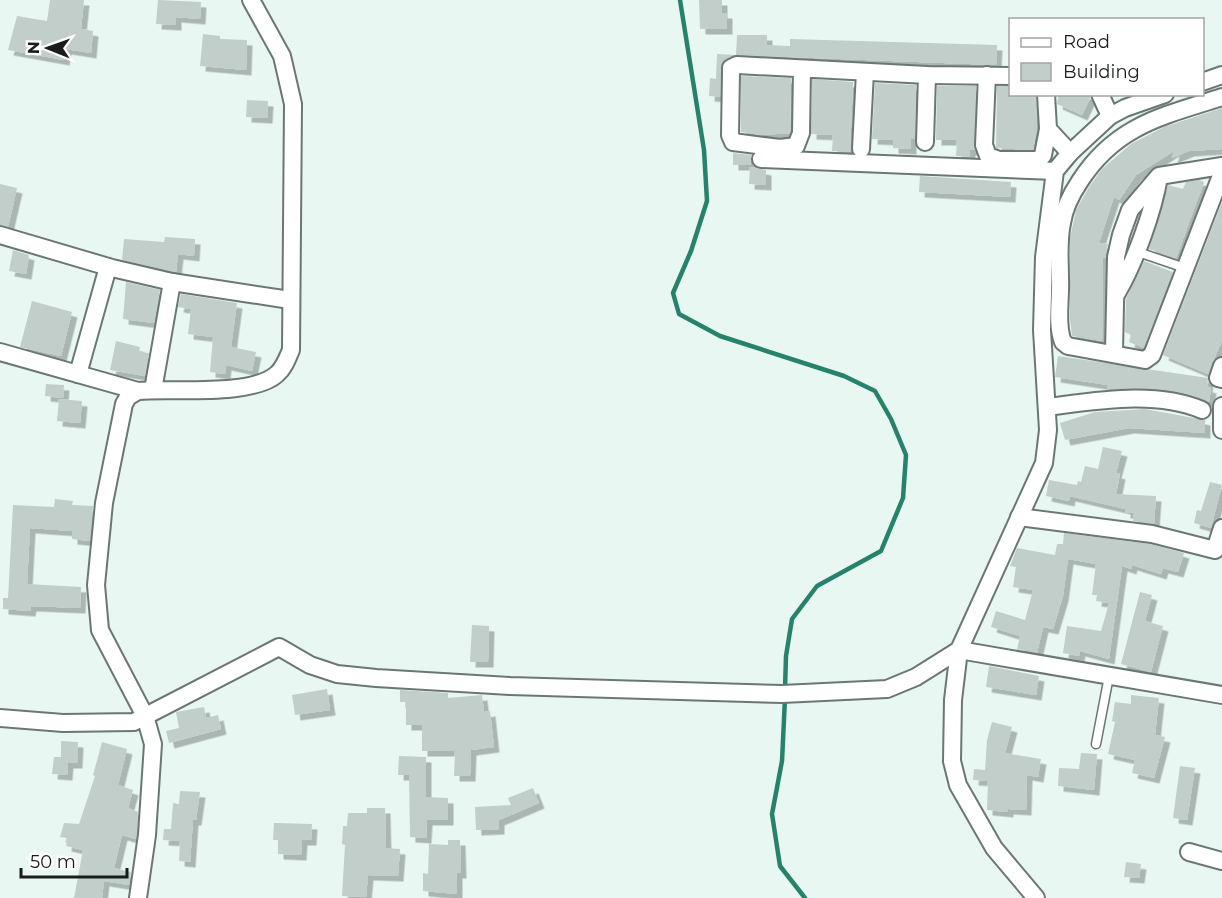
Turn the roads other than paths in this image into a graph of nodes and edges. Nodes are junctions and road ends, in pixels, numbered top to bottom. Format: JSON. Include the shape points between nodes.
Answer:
{"nodes":[{"id":1,"x":251,"y":0,"type":"edge"},
{"id":2,"x":802,"y":69,"type":"junction"},
{"id":3,"x":865,"y":72,"type":"junction"},
{"id":4,"x":927,"y":75,"type":"junction"},
{"id":5,"x":987,"y":75,"type":"junction"},
{"id":6,"x":1222,"y":75,"type":"edge"},
{"id":7,"x":1009,"y":76,"type":"edge"},
{"id":8,"x":1204,"y":82,"type":"edge"},
{"id":9,"x":1046,"y":96,"type":"edge"},
{"id":10,"x":1101,"y":96,"type":"edge"},
{"id":11,"x":1159,"y":96,"type":"edge"},
{"id":12,"x":1222,"y":97,"type":"edge"},
{"id":13,"x":1110,"y":116,"type":"junction"},
{"id":14,"x":1048,"y":129,"type":"junction"},
{"id":15,"x":925,"y":142,"type":"dead end"},
{"id":16,"x":861,"y":149,"type":"dead end"},
{"id":17,"x":1070,"y":153,"type":"junction"},
{"id":18,"x":761,"y":159,"type":"dead end"},
{"id":19,"x":1222,"y":166,"type":"edge"},
{"id":20,"x":1055,"y":171,"type":"junction"},
{"id":21,"x":1222,"y":173,"type":"edge"},
{"id":22,"x":1159,"y":176,"type":"junction"},
{"id":23,"x":0,"y":235,"type":"edge"},
{"id":24,"x":1136,"y":250,"type":"junction"},
{"id":25,"x":108,"y":267,"type":"junction"},
{"id":26,"x":1185,"y":268,"type":"junction"},
{"id":27,"x":172,"y":282,"type":"junction"},
{"id":28,"x":1116,"y":294,"type":"junction"},
{"id":29,"x":290,"y":300,"type":"junction"},
{"id":30,"x":0,"y":352,"type":"edge"},
{"id":31,"x":1114,"y":352,"type":"junction"},
{"id":32,"x":1222,"y":366,"type":"edge"},
{"id":33,"x":78,"y":374,"type":"junction"},
{"id":34,"x":1222,"y":380,"type":"edge"},
{"id":35,"x":145,"y":391,"type":"junction"},
{"id":36,"x":1222,"y":406,"type":"edge"},
{"id":37,"x":1047,"y":407,"type":"junction"},
{"id":38,"x":1202,"y":411,"type":"dead end"},
{"id":39,"x":1222,"y":430,"type":"edge"},
{"id":40,"x":1019,"y":517,"type":"junction"},
{"id":41,"x":1222,"y":528,"type":"edge"},
{"id":42,"x":959,"y":650,"type":"junction"},
{"id":43,"x":1109,"y":676,"type":"junction"},
{"id":44,"x":1222,"y":695,"type":"edge"},
{"id":45,"x":145,"y":716,"type":"junction"},
{"id":46,"x":0,"y":718,"type":"edge"},
{"id":47,"x":1096,"y":744,"type":"dead end"},
{"id":48,"x":1188,"y":852,"type":"dead end"},
{"id":49,"x":1222,"y":861,"type":"edge"},
{"id":50,"x":138,"y":898,"type":"edge"},
{"id":51,"x":1036,"y":898,"type":"edge"}],
"edges":[{"from":1,"to":29,"type":"street","via":[[282,56],[293,104]]},
{"from":2,"to":2,"type":"street","via":[[737,65],[731,68],[733,142],[780,148],[796,146],[801,133]]},
{"from":2,"to":3,"type":"street"},
{"from":3,"to":4,"type":"street"},
{"from":3,"to":16,"type":"street"},
{"from":4,"to":5,"type":"street"},
{"from":4,"to":15,"type":"street"},
{"from":5,"to":7,"type":"street"},
{"from":5,"to":14,"type":"street","via":[[987,156],[999,160],[1039,160]]},
{"from":6,"to":8,"type":"street"},
{"from":9,"to":14,"type":"street"},
{"from":10,"to":13,"type":"street"},
{"from":11,"to":13,"type":"street"},
{"from":12,"to":31,"type":"street","via":[[1177,109],[1125,134],[1104,149],[1074,190],[1062,222],[1061,339],[1068,346]]},
{"from":13,"to":17,"type":"street"},
{"from":14,"to":17,"type":"street"},
{"from":17,"to":20,"type":"street"},
{"from":18,"to":20,"type":"street"},
{"from":19,"to":22,"type":"street"},
{"from":20,"to":37,"type":"street","via":[[1044,257],[1042,330]]},
{"from":21,"to":26,"type":"street"},
{"from":22,"to":24,"type":"street"},
{"from":22,"to":28,"type":"street","via":[[1130,210],[1116,257]]},
{"from":23,"to":25,"type":"street"},
{"from":24,"to":26,"type":"lane"},
{"from":24,"to":28,"type":"street"},
{"from":25,"to":27,"type":"street"},
{"from":25,"to":33,"type":"street"},
{"from":26,"to":31,"type":"street","via":[[1152,355],[1145,360]]},
{"from":27,"to":29,"type":"street"},
{"from":27,"to":35,"type":"street"},
{"from":28,"to":31,"type":"street"},
{"from":29,"to":35,"type":"street","via":[[291,350],[276,376],[218,390]]},
{"from":30,"to":33,"type":"street"},
{"from":32,"to":34,"type":"street","via":[[1218,378]]},
{"from":33,"to":35,"type":"street"},
{"from":35,"to":45,"type":"street","via":[[128,397],[124,404],[104,503],[96,585],[100,630]]},
{"from":36,"to":39,"type":"street"},
{"from":37,"to":38,"type":"street","via":[[1134,399],[1187,404]]},
{"from":37,"to":40,"type":"street","via":[[1044,463]]},
{"from":40,"to":41,"type":"street","via":[[1152,534],[1215,550]]},
{"from":40,"to":42,"type":"street"},
{"from":42,"to":43,"type":"street"},
{"from":42,"to":45,"type":"street","via":[[916,677],[887,689],[782,694],[387,679],[337,674],[310,665],[279,647]]},
{"from":42,"to":51,"type":"street","via":[[952,761],[958,785],[994,848]]},
{"from":43,"to":44,"type":"street"},
{"from":43,"to":47,"type":"lane"},
{"from":45,"to":46,"type":"street","via":[[120,723]]},
{"from":45,"to":50,"type":"street","via":[[153,744],[152,777]]},
{"from":48,"to":49,"type":"street"}]}
